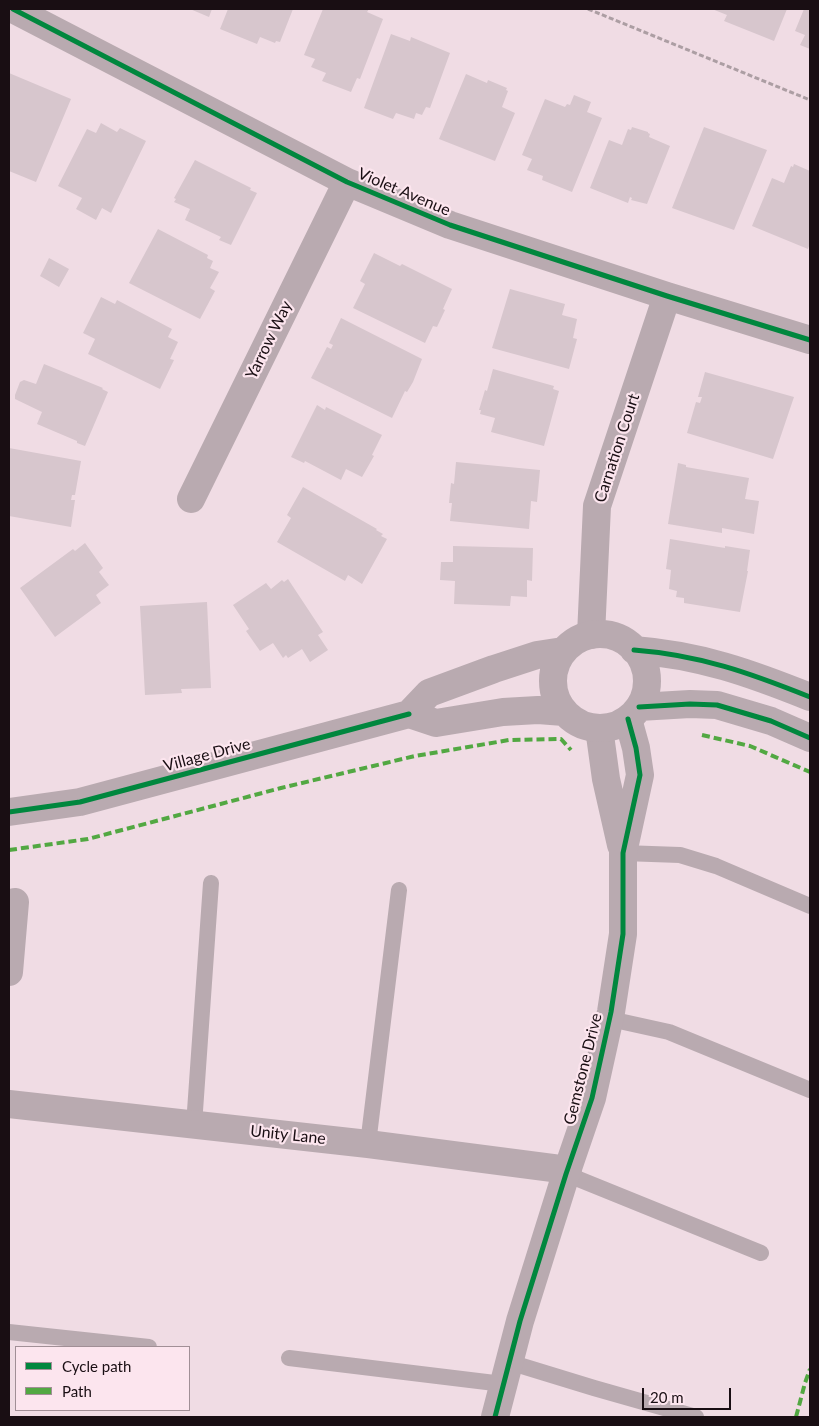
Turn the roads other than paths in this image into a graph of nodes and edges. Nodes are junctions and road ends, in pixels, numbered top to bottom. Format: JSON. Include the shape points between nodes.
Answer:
{"nodes":[{"id":1,"x":13,"y":9,"type":"edge"},
{"id":2,"x":346,"y":182,"type":"junction"},
{"id":3,"x":667,"y":296,"type":"junction"},
{"id":4,"x":810,"y":340,"type":"edge"},
{"id":5,"x":192,"y":499,"type":"dead end"},
{"id":6,"x":591,"y":635,"type":"junction"},
{"id":7,"x":634,"y":650,"type":"junction"},
{"id":8,"x":563,"y":651,"type":"junction"},
{"id":9,"x":810,"y":697,"type":"edge"},
{"id":10,"x":564,"y":712,"type":"junction"},
{"id":11,"x":634,"y":713,"type":"junction"},
{"id":12,"x":409,"y":714,"type":"junction"},
{"id":13,"x":599,"y":728,"type":"junction"},
{"id":14,"x":810,"y":738,"type":"edge"},
{"id":15,"x":9,"y":812,"type":"edge"},
{"id":16,"x":623,"y":853,"type":"junction"},
{"id":17,"x":211,"y":883,"type":"dead end"},
{"id":18,"x":399,"y":890,"type":"dead end"},
{"id":19,"x":15,"y":902,"type":"dead end"},
{"id":20,"x":810,"y":906,"type":"edge"},
{"id":21,"x":9,"y":972,"type":"edge"},
{"id":22,"x":610,"y":1019,"type":"junction"},
{"id":23,"x":810,"y":1090,"type":"edge"},
{"id":24,"x":9,"y":1104,"type":"edge"},
{"id":25,"x":194,"y":1125,"type":"junction"},
{"id":26,"x":368,"y":1144,"type":"junction"},
{"id":27,"x":567,"y":1172,"type":"junction"},
{"id":28,"x":761,"y":1253,"type":"dead end"},
{"id":29,"x":9,"y":1332,"type":"edge"},
{"id":30,"x":140,"y":1346,"type":"edge"},
{"id":31,"x":288,"y":1358,"type":"dead end"},
{"id":32,"x":506,"y":1373,"type":"junction"},
{"id":33,"x":495,"y":1417,"type":"edge"},
{"id":34,"x":696,"y":1417,"type":"edge"}],
"edges":[{"from":1,"to":2,"type":"street","name":"Violet Avenue"},
{"from":2,"to":3,"type":"street","name":"Violet Avenue","via":[[450,225]]},
{"from":2,"to":5,"type":"street","name":"Yarrow Way"},
{"from":3,"to":4,"type":"street","name":"Violet Avenue"},
{"from":3,"to":6,"type":"street","name":"Carnation Court","via":[[598,506]]},
{"from":6,"to":7,"type":"street","via":[[607,635],[622,640]]},
{"from":6,"to":8,"type":"street","via":[[576,640]]},
{"from":7,"to":9,"type":"street","via":[[664,652],[713,662]]},
{"from":7,"to":11,"type":"street","via":[[642,660],[647,684]]},
{"from":8,"to":10,"type":"street","via":[[552,675],[553,689]]},
{"from":8,"to":12,"type":"street","via":[[494,668],[429,693]]},
{"from":10,"to":12,"type":"street","via":[[503,712],[436,724]]},
{"from":10,"to":13,"type":"street","via":[[574,721]]},
{"from":11,"to":13,"type":"street","via":[[614,726]]},
{"from":11,"to":14,"type":"street","via":[[690,704],[716,706],[771,721]]},
{"from":11,"to":16,"type":"street","name":"Gemstone Drive","via":[[640,775]]},
{"from":12,"to":15,"type":"street","name":"Village Drive","via":[[80,802]]},
{"from":13,"to":16,"type":"street","name":"Gemstone Drive","via":[[606,779]]},
{"from":16,"to":20,"type":"lane","via":[[680,855],[716,866]]},
{"from":16,"to":22,"type":"street","name":"Gemstone Drive","via":[[623,934]]},
{"from":17,"to":25,"type":"lane"},
{"from":18,"to":26,"type":"lane"},
{"from":19,"to":21,"type":"street"},
{"from":22,"to":23,"type":"lane","via":[[669,1032]]},
{"from":22,"to":27,"type":"street","name":"Gemstone Drive","via":[[592,1098]]},
{"from":24,"to":25,"type":"street","name":"Unity Lane"},
{"from":25,"to":26,"type":"street","name":"Unity Lane"},
{"from":26,"to":27,"type":"street","name":"Unity Lane"},
{"from":27,"to":28,"type":"lane"},
{"from":27,"to":32,"type":"street","name":"Gemstone Drive"},
{"from":29,"to":30,"type":"lane"},
{"from":31,"to":32,"type":"lane"},
{"from":32,"to":33,"type":"street","name":"Gemstone Drive"},
{"from":32,"to":34,"type":"lane"}]}
